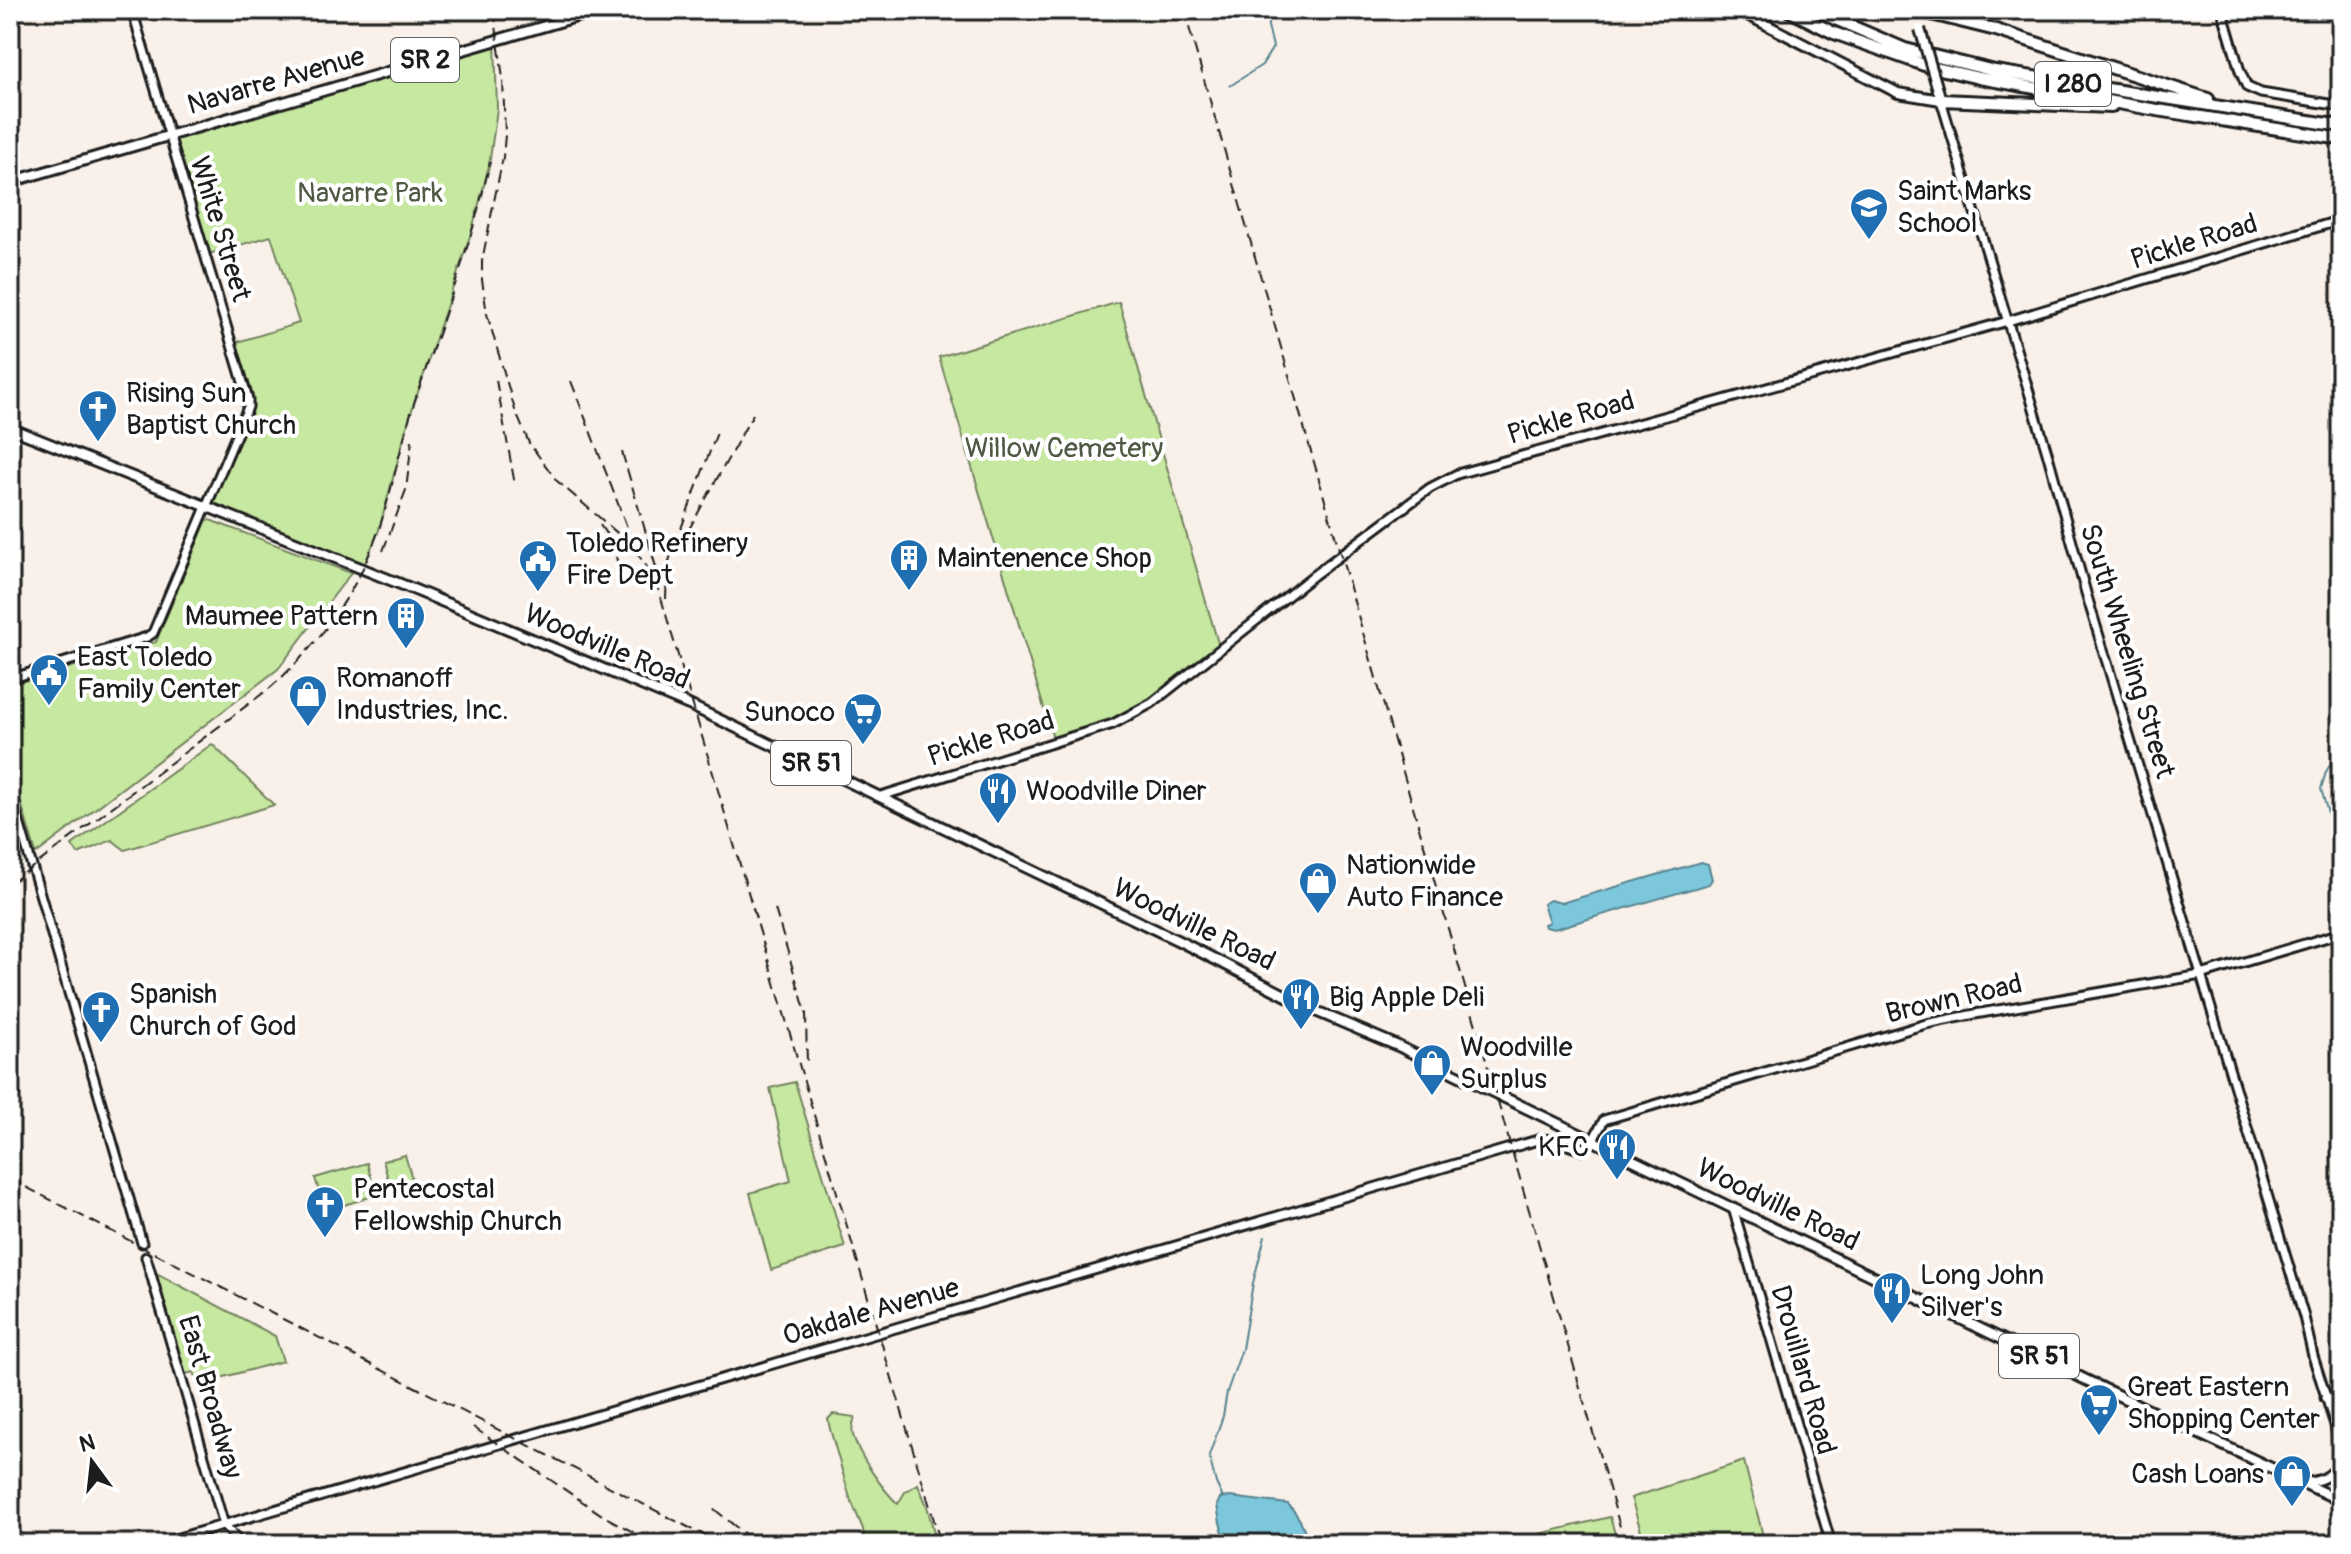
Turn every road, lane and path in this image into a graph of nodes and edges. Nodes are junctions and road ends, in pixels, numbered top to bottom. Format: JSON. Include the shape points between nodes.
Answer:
{"nodes":[{"id":1,"x":132,"y":10,"type":"edge"},
{"id":2,"x":600,"y":10,"type":"edge"},
{"id":3,"x":1738,"y":10,"type":"edge"},
{"id":4,"x":1788,"y":10,"type":"edge"},
{"id":5,"x":1814,"y":10,"type":"edge"},
{"id":6,"x":1914,"y":10,"type":"edge"},
{"id":7,"x":2222,"y":10,"type":"edge"},
{"id":8,"x":1940,"y":95,"type":"junction"},
{"id":9,"x":2341,"y":106,"type":"edge"},
{"id":10,"x":2151,"y":109,"type":"junction"},
{"id":11,"x":2257,"y":111,"type":"junction"},
{"id":12,"x":2341,"y":126,"type":"edge"},
{"id":13,"x":169,"y":136,"type":"junction"},
{"id":14,"x":2341,"y":139,"type":"edge"},
{"id":15,"x":10,"y":182,"type":"edge"},
{"id":16,"x":2341,"y":220,"type":"edge"},
{"id":17,"x":2008,"y":321,"type":"junction"},
{"id":18,"x":10,"y":428,"type":"edge"},
{"id":19,"x":207,"y":507,"type":"junction"},
{"id":20,"x":10,"y":679,"type":"edge"},
{"id":21,"x":10,"y":791,"type":"edge"},
{"id":22,"x":881,"y":796,"type":"junction"},
{"id":23,"x":2341,"y":933,"type":"edge"},
{"id":24,"x":2201,"y":975,"type":"junction"},
{"id":25,"x":1593,"y":1140,"type":"junction"},
{"id":26,"x":1733,"y":1208,"type":"junction"},
{"id":27,"x":142,"y":1243,"type":"dead end"},
{"id":28,"x":146,"y":1257,"type":"dead end"},
{"id":29,"x":2341,"y":1394,"type":"edge"},
{"id":30,"x":2325,"y":1398,"type":"junction"},
{"id":31,"x":2340,"y":1461,"type":"edge"},
{"id":32,"x":2303,"y":1483,"type":"junction"},
{"id":33,"x":2339,"y":1500,"type":"edge"},
{"id":34,"x":224,"y":1525,"type":"junction"},
{"id":35,"x":158,"y":1544,"type":"edge"},
{"id":36,"x":241,"y":1544,"type":"edge"},
{"id":37,"x":1831,"y":1544,"type":"edge"}],
"edges":[{"from":1,"to":13,"type":"street","name":"White Street"},
{"from":2,"to":13,"type":"main road","name":"Navarre Avenue","number":"SR 2"},
{"from":3,"to":8,"type":"main road","via":[[1898,93]]},
{"from":4,"to":10,"type":"highway","number":"I 280","via":[[1834,33],[1927,66]]},
{"from":5,"to":11,"type":"highway","number":"I 280","via":[[1905,49],[1981,67]]},
{"from":6,"to":8,"type":"main road","name":"South Wheeling Street","bridge":true},
{"from":6,"to":11,"type":"highway"},
{"from":7,"to":9,"type":"street","via":[[2247,87]]},
{"from":8,"to":10,"type":"highway"},
{"from":8,"to":17,"type":"street","name":"South Wheeling Street"},
{"from":10,"to":14,"type":"highway","number":"I 280"},
{"from":11,"to":12,"type":"highway","number":"I 280"},
{"from":13,"to":15,"type":"main road","name":"Navarre Avenue","number":"SR 2"},
{"from":13,"to":19,"type":"street","name":"White Street","via":[[248,399]]},
{"from":16,"to":17,"type":"street","name":"Pickle Road"},
{"from":17,"to":22,"type":"street","name":"Pickle Road","via":[[1457,474],[1430,488],[1131,715]]},
{"from":17,"to":24,"type":"street","name":"South Wheeling Street"},
{"from":18,"to":19,"type":"main road","name":"Woodville Road","number":"SR 51"},
{"from":19,"to":20,"type":"street","via":[[150,636]]},
{"from":19,"to":22,"type":"main road","name":"Woodville Road","number":"SR 51","via":[[642,684]]},
{"from":21,"to":27,"type":"street"},
{"from":22,"to":25,"type":"main road","name":"Woodville Road","number":"SR 51","via":[[1318,1012]]},
{"from":23,"to":24,"type":"street","name":"Brown Road"},
{"from":24,"to":25,"type":"street","name":"Brown Road","via":[[1909,1029],[1612,1117],[1604,1120]]},
{"from":24,"to":30,"type":"street","name":"South Wheeling Street"},
{"from":25,"to":26,"type":"main road","name":"Woodville Road","number":"SR 51"},
{"from":25,"to":34,"type":"street","name":"Oakdale Avenue","via":[[1582,1150],[1547,1138]]},
{"from":26,"to":32,"type":"main road","name":"Woodville Road","number":"SR 51"},
{"from":26,"to":37,"type":"street","name":"Drouillard Road"},
{"from":28,"to":34,"type":"street","name":"East Broadway"},
{"from":29,"to":30,"type":"street"},
{"from":30,"to":31,"type":"street","name":"South Wheeling Street"},
{"from":31,"to":32,"type":"street","via":[[2327,1477]]},
{"from":31,"to":33,"type":"street","name":"South Wheeling Street"},
{"from":32,"to":33,"type":"main road","name":"Woodville Road","number":"SR 51"},
{"from":34,"to":35,"type":"street","name":"Oakdale Avenue"},
{"from":34,"to":36,"type":"street","name":"East Broadway"}]}
